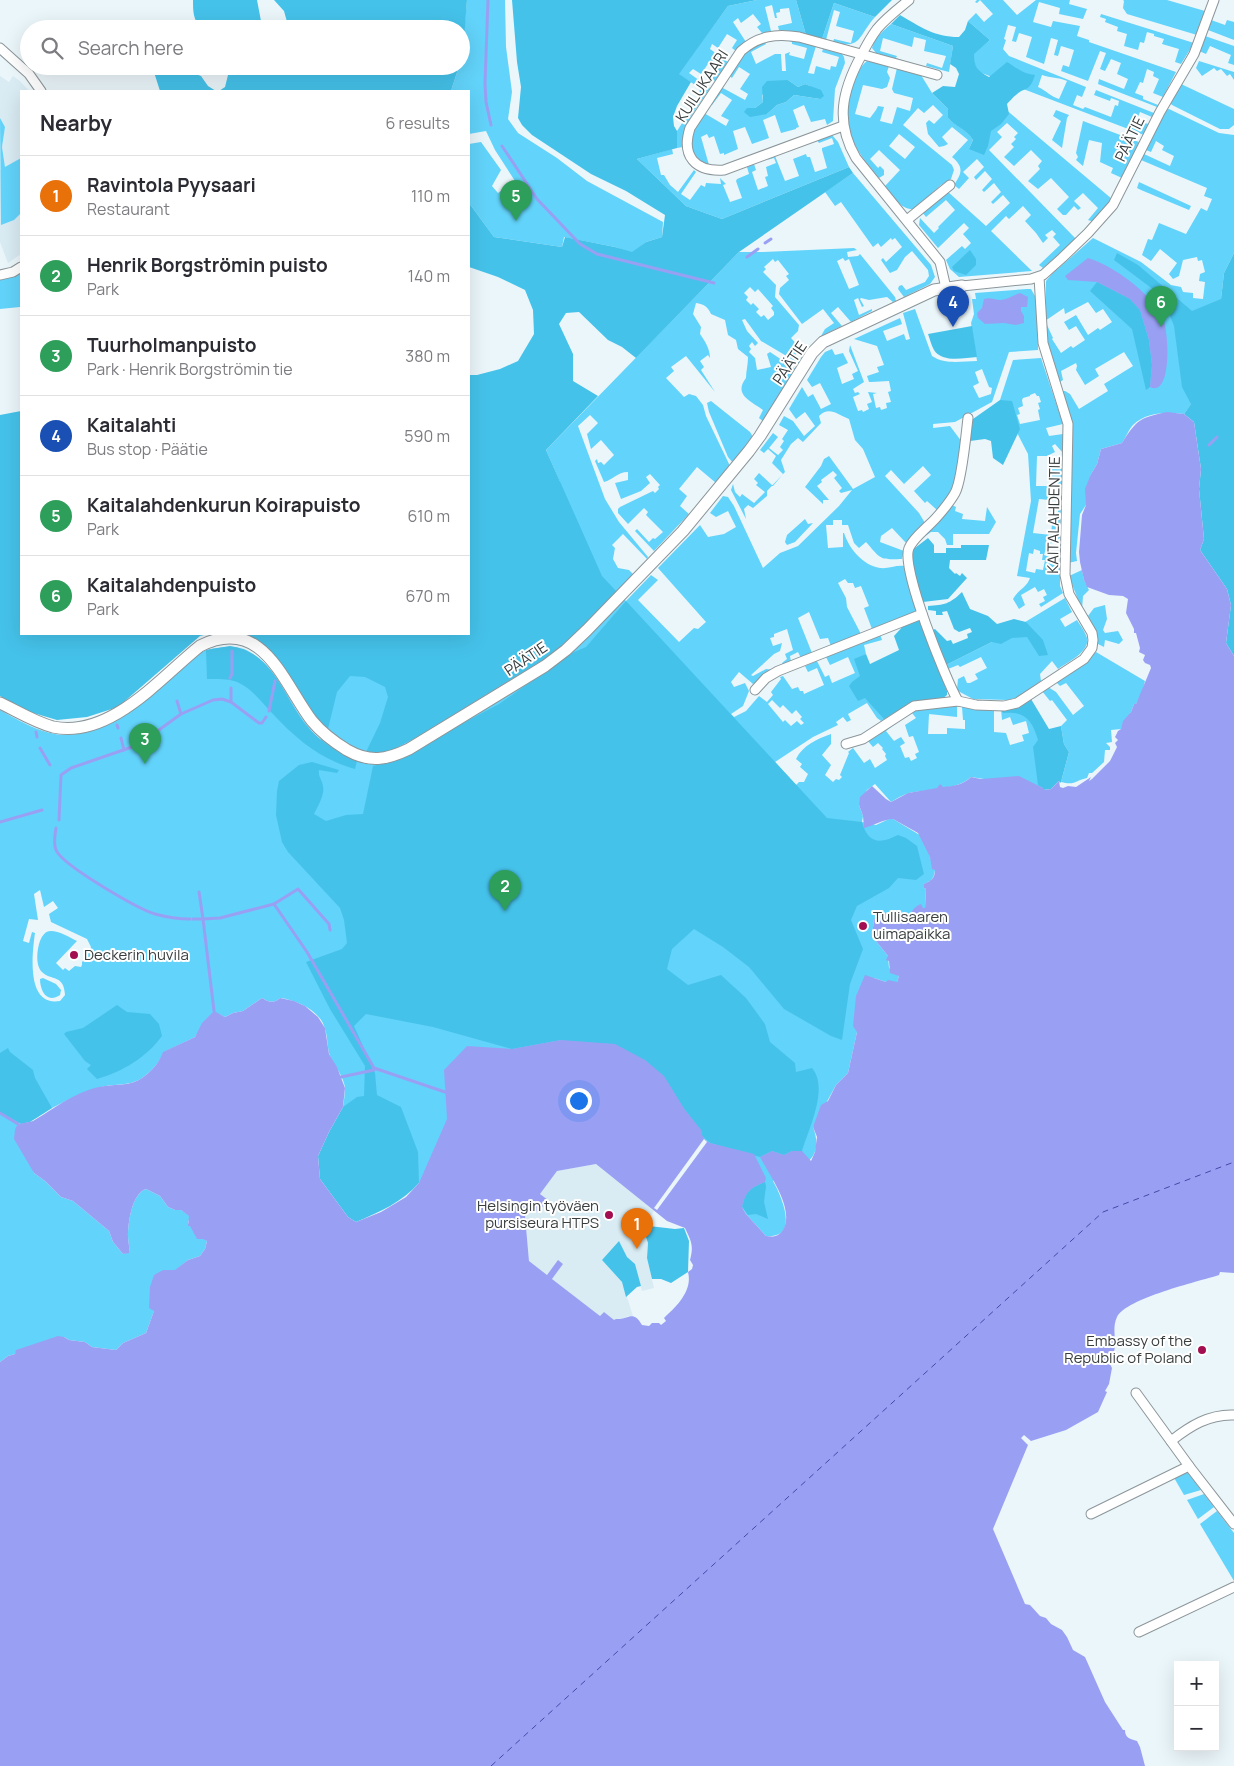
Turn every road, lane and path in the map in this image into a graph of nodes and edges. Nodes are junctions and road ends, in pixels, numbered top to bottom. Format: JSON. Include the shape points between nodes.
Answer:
{"nodes":[{"id":1,"x":909,"y":0,"type":"edge"},
{"id":2,"x":1214,"y":0,"type":"edge"},
{"id":3,"x":0,"y":48,"type":"edge"},
{"id":4,"x":862,"y":55,"type":"junction"},
{"id":5,"x":20,"y":66,"type":"edge"},
{"id":6,"x":30,"y":75,"type":"edge"},
{"id":7,"x":937,"y":75,"type":"dead end"},
{"id":8,"x":41,"y":90,"type":"edge"},
{"id":9,"x":843,"y":126,"type":"junction"},
{"id":10,"x":950,"y":186,"type":"dead end"},
{"id":11,"x":907,"y":220,"type":"junction"},
{"id":12,"x":20,"y":268,"type":"edge"},
{"id":13,"x":0,"y":275,"type":"edge"},
{"id":14,"x":1039,"y":277,"type":"junction"},
{"id":15,"x":962,"y":286,"type":"joint"},
{"id":16,"x":946,"y":288,"type":"junction"},
{"id":17,"x":968,"y":418,"type":"dead end"},
{"id":18,"x":922,"y":614,"type":"junction"},
{"id":19,"x":755,"y":690,"type":"dead end"},
{"id":20,"x":958,"y":702,"type":"junction"},
{"id":21,"x":0,"y":703,"type":"edge"},
{"id":22,"x":846,"y":744,"type":"dead end"},
{"id":23,"x":1136,"y":1393,"type":"dead end"},
{"id":24,"x":1234,"y":1415,"type":"edge"},
{"id":25,"x":1171,"y":1441,"type":"junction"},
{"id":26,"x":1189,"y":1466,"type":"junction"},
{"id":27,"x":1091,"y":1514,"type":"dead end"},
{"id":28,"x":1234,"y":1524,"type":"edge"},
{"id":29,"x":1234,"y":1588,"type":"edge"},
{"id":30,"x":1139,"y":1632,"type":"dead end"}],
"edges":[{"from":1,"to":4,"type":"street","via":[[878,28]]},
{"from":2,"to":14,"type":"street","name":"PÄÄTIE","via":[[1194,54],[1160,112],[1113,205],[1082,239]]},
{"from":3,"to":5,"type":"street"},
{"from":4,"to":7,"type":"street","name":"KUILUKAARI"},
{"from":4,"to":9,"type":"street","via":[[845,93]]},
{"from":4,"to":9,"type":"street","name":"KUILUKAARI","via":[[784,34],[750,43],[741,51],[690,128],[686,148],[697,164],[724,170]]},
{"from":6,"to":8,"type":"street"},
{"from":9,"to":11,"type":"street","via":[[856,158]]},
{"from":10,"to":11,"type":"street"},
{"from":11,"to":16,"type":"street","via":[[940,262]]},
{"from":12,"to":13,"type":"street"},
{"from":14,"to":15,"type":"street","name":"PÄÄTIE"},
{"from":14,"to":20,"type":"street","name":"KAITALAHDENTIE","via":[[1044,343],[1069,433],[1065,575],[1069,594],[1092,633],[1093,644],[1084,658],[1017,703],[997,706]]},
{"from":15,"to":16,"type":"street","name":"PÄÄTIE"},
{"from":16,"to":21,"type":"street","name":"PÄÄTIE","via":[[934,290],[823,342],[812,353],[758,439],[701,509],[578,639],[537,671],[396,755],[365,757],[339,745],[312,720],[270,657],[255,646],[232,639],[209,641],[200,646],[132,704],[90,724],[55,727],[32,720]]},
{"from":17,"to":18,"type":"street","via":[[955,494],[915,539],[908,553],[907,560]]},
{"from":18,"to":19,"type":"street","via":[[778,671]]},
{"from":18,"to":20,"type":"street"},
{"from":20,"to":22,"type":"street","via":[[914,706],[863,739]]},
{"from":23,"to":25,"type":"street"},
{"from":24,"to":25,"type":"street","via":[[1188,1427]]},
{"from":25,"to":26,"type":"street"},
{"from":26,"to":27,"type":"street"},
{"from":26,"to":28,"type":"street"},
{"from":29,"to":30,"type":"street"}]}
